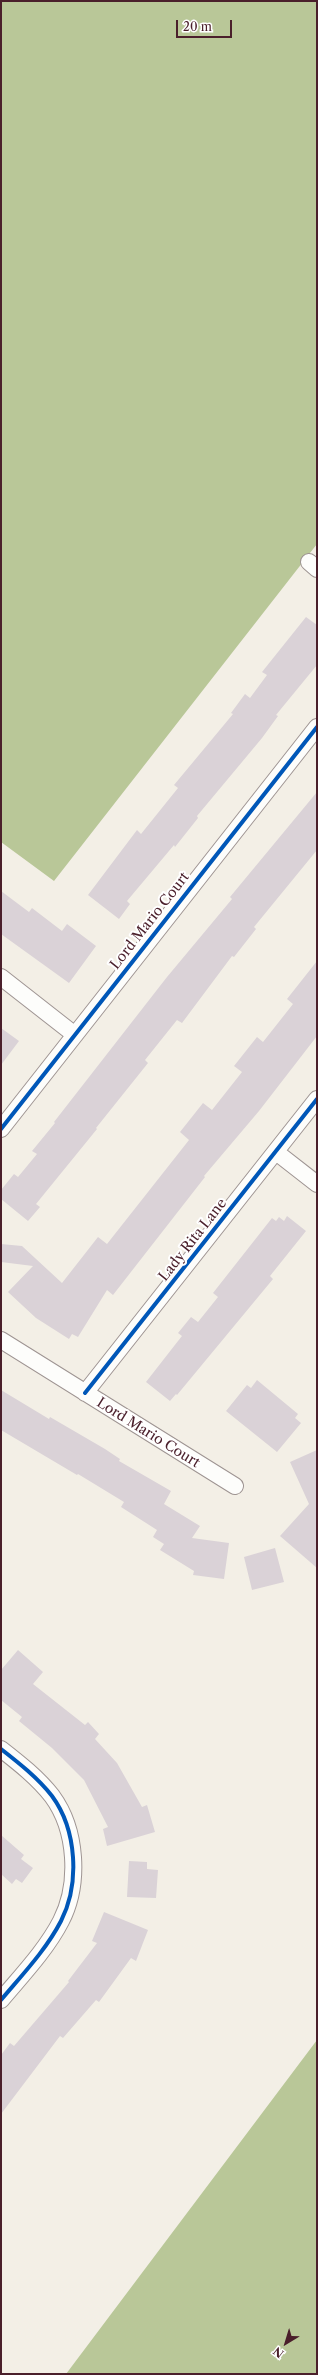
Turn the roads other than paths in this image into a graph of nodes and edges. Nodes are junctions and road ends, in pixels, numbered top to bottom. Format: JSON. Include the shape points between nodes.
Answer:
{"nodes":[{"id":1,"x":317,"y":728,"type":"edge"},
{"id":2,"x":1,"y":977,"type":"edge"},
{"id":3,"x":75,"y":1035,"type":"junction"},
{"id":4,"x":317,"y":1099,"type":"edge"},
{"id":5,"x":1,"y":1129,"type":"edge"},
{"id":6,"x":276,"y":1152,"type":"junction"},
{"id":7,"x":317,"y":1184,"type":"edge"},
{"id":8,"x":1,"y":1340,"type":"edge"},
{"id":9,"x":85,"y":1393,"type":"junction"},
{"id":10,"x":235,"y":1486,"type":"dead end"},
{"id":11,"x":1,"y":1748,"type":"edge"},
{"id":12,"x":1,"y":2000,"type":"edge"}],
"edges":[{"from":1,"to":3,"type":"street","name":"Lord Mario Court"},
{"from":2,"to":3,"type":"street"},
{"from":3,"to":5,"type":"street","name":"Lord Mario Court"},
{"from":4,"to":6,"type":"street","name":"Lady Rita Lane"},
{"from":6,"to":7,"type":"street"},
{"from":6,"to":9,"type":"street","name":"Lady Rita Lane"},
{"from":8,"to":9,"type":"street","name":"Lord Mario Court"},
{"from":9,"to":10,"type":"street","name":"Lord Mario Court"},
{"from":11,"to":12,"type":"street","via":[[52,1797],[68,1831],[73,1878],[67,1909],[54,1934]]}]}
